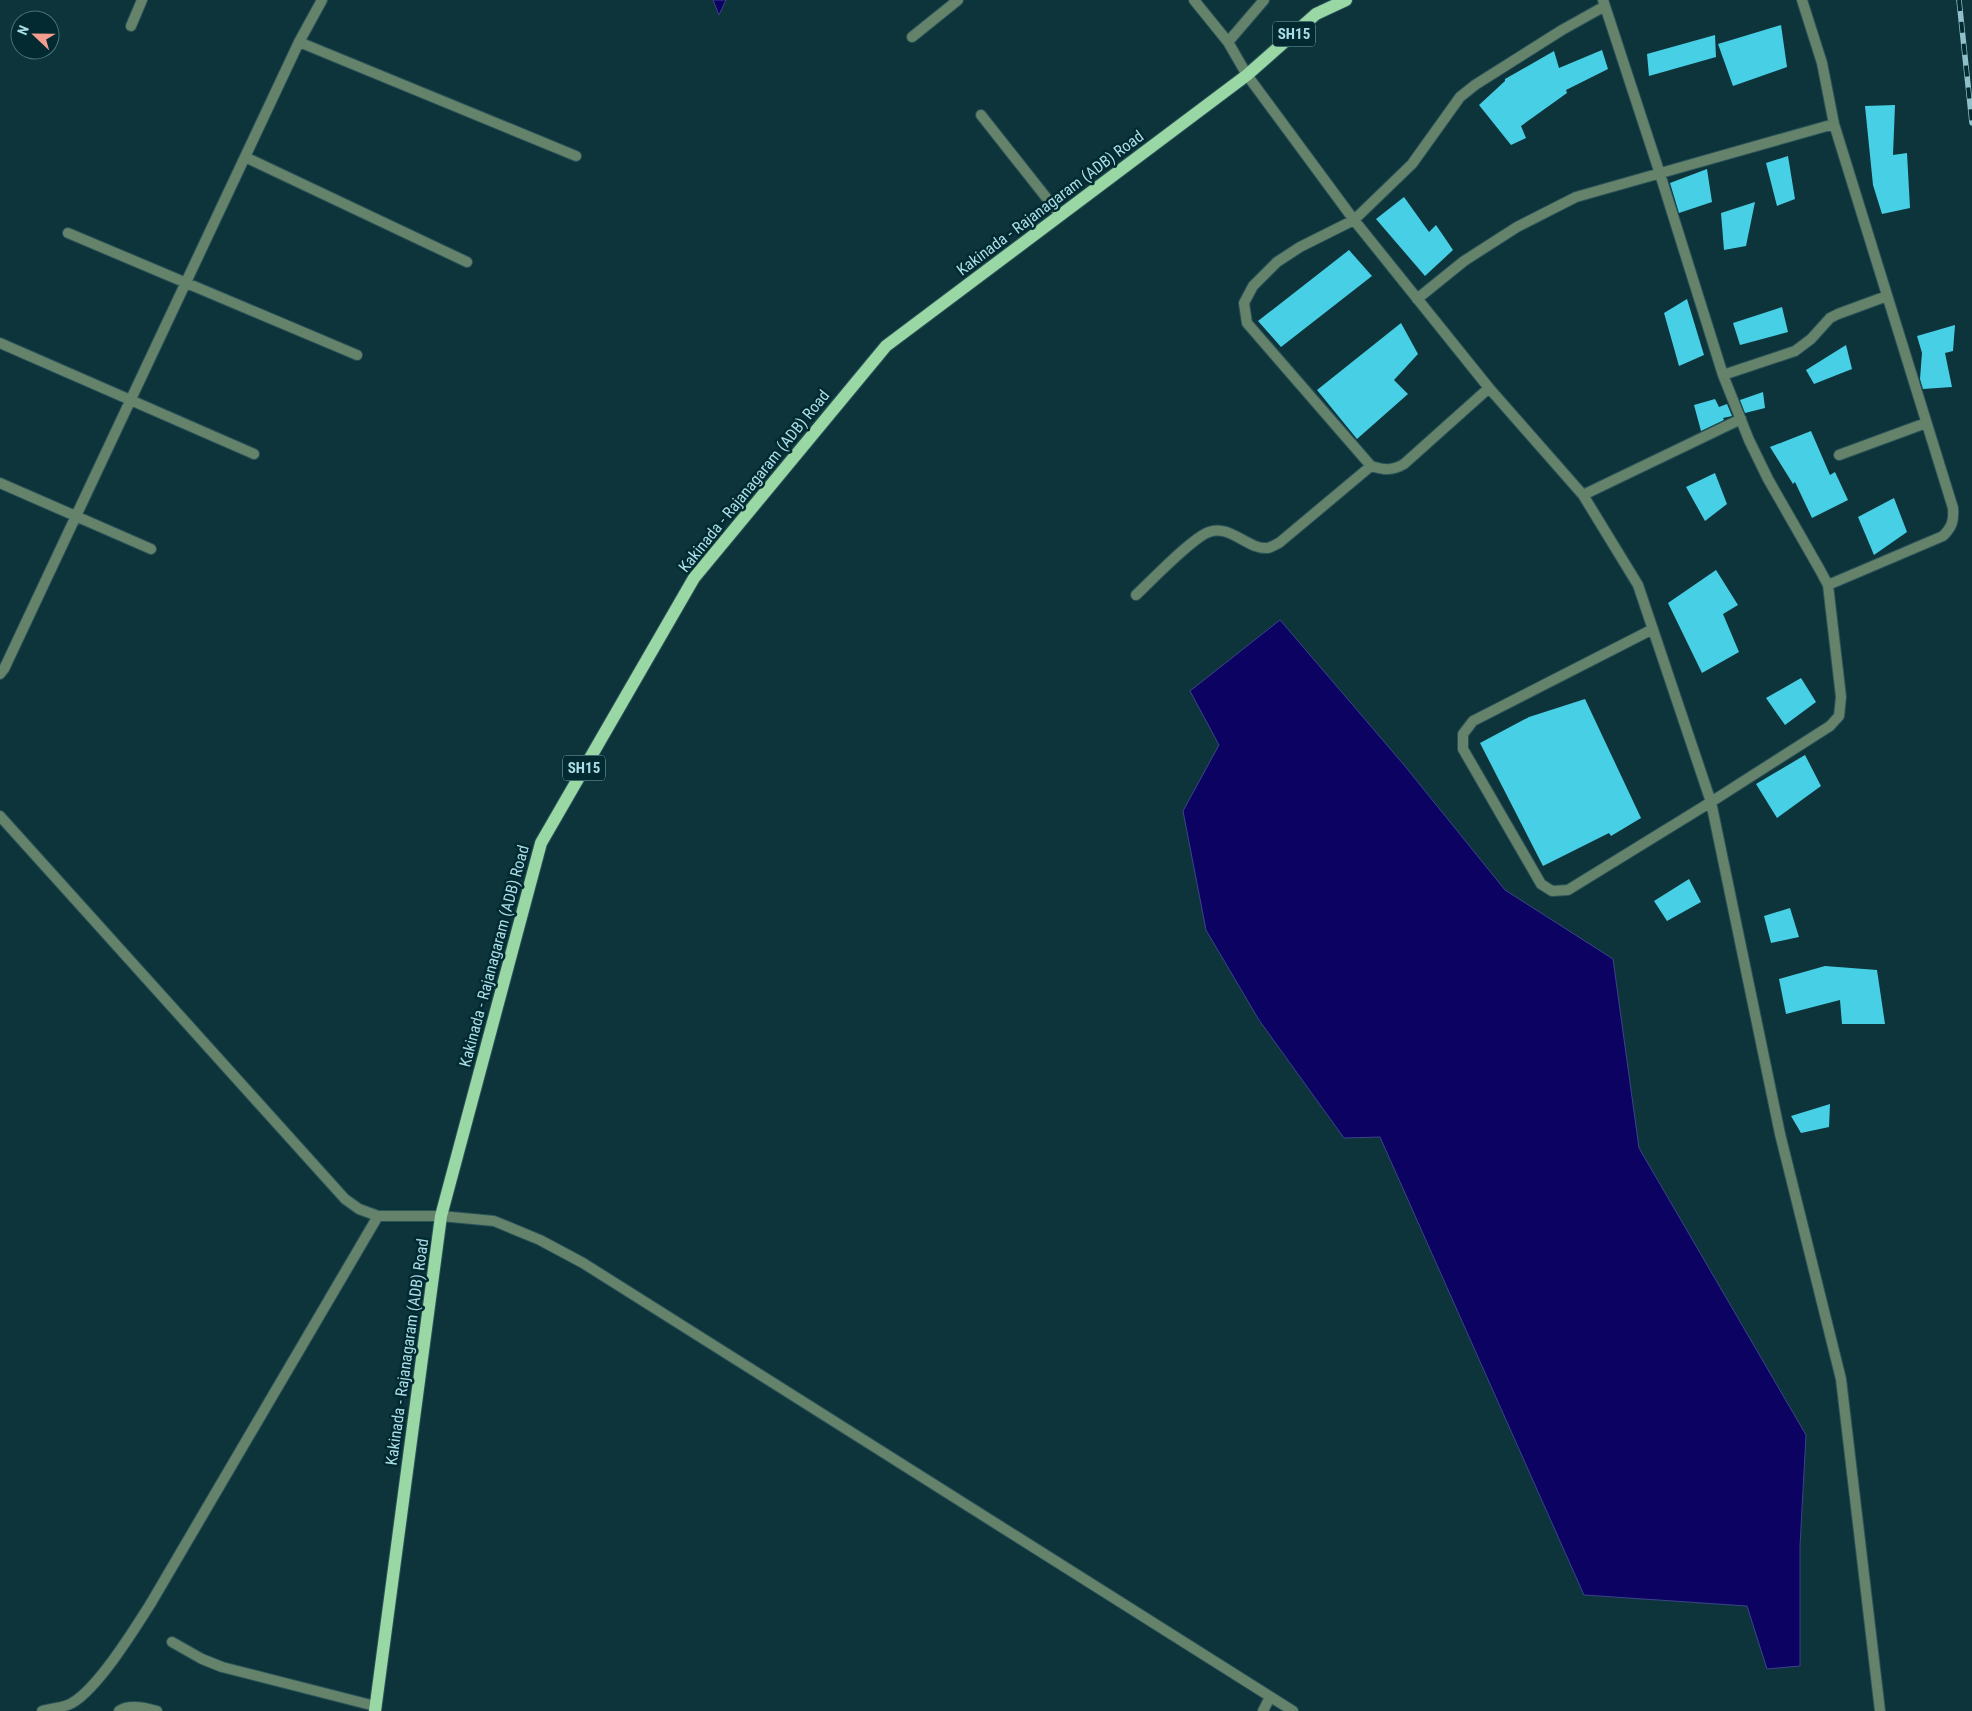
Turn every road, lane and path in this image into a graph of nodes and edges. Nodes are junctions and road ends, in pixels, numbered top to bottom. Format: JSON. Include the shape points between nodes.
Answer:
{"nodes":[{"id":1,"x":142,"y":0,"type":"edge"},
{"id":2,"x":322,"y":0,"type":"edge"},
{"id":3,"x":1194,"y":0,"type":"edge"},
{"id":4,"x":1264,"y":0,"type":"edge"},
{"id":5,"x":1326,"y":0,"type":"edge"},
{"id":6,"x":1346,"y":0,"type":"edge"},
{"id":7,"x":1802,"y":0,"type":"edge"},
{"id":8,"x":955,"y":1,"type":"edge"},
{"id":9,"x":1604,"y":3,"type":"edge"},
{"id":10,"x":1316,"y":14,"type":"junction"},
{"id":11,"x":131,"y":26,"type":"dead end"},
{"id":12,"x":912,"y":37,"type":"dead end"},
{"id":13,"x":299,"y":42,"type":"junction"},
{"id":14,"x":1228,"y":42,"type":"junction"},
{"id":15,"x":1247,"y":75,"type":"junction"},
{"id":16,"x":981,"y":115,"type":"dead end"},
{"id":17,"x":1834,"y":124,"type":"junction"},
{"id":18,"x":576,"y":156,"type":"dead end"},
{"id":19,"x":245,"y":157,"type":"junction"},
{"id":20,"x":1660,"y":174,"type":"junction"},
{"id":21,"x":1060,"y":215,"type":"junction"},
{"id":22,"x":1354,"y":220,"type":"junction"},
{"id":23,"x":68,"y":233,"type":"dead end"},
{"id":24,"x":467,"y":262,"type":"dead end"},
{"id":25,"x":186,"y":283,"type":"junction"},
{"id":26,"x":1887,"y":296,"type":"junction"},
{"id":27,"x":1418,"y":299,"type":"junction"},
{"id":28,"x":0,"y":343,"type":"edge"},
{"id":29,"x":357,"y":356,"type":"dead end"},
{"id":30,"x":1723,"y":375,"type":"junction"},
{"id":31,"x":1489,"y":388,"type":"junction"},
{"id":32,"x":130,"y":400,"type":"junction"},
{"id":33,"x":1741,"y":419,"type":"junction"},
{"id":34,"x":1926,"y":423,"type":"junction"},
{"id":35,"x":254,"y":454,"type":"dead end"},
{"id":36,"x":1839,"y":455,"type":"dead end"},
{"id":37,"x":1371,"y":466,"type":"junction"},
{"id":38,"x":0,"y":484,"type":"edge"},
{"id":39,"x":1583,"y":495,"type":"junction"},
{"id":40,"x":76,"y":516,"type":"junction"},
{"id":41,"x":151,"y":549,"type":"dead end"},
{"id":42,"x":1828,"y":585,"type":"junction"},
{"id":43,"x":1136,"y":595,"type":"dead end"},
{"id":44,"x":1652,"y":629,"type":"junction"},
{"id":45,"x":0,"y":674,"type":"edge"},
{"id":46,"x":1711,"y":802,"type":"junction"},
{"id":47,"x":0,"y":816,"type":"edge"},
{"id":48,"x":378,"y":1216,"type":"junction"},
{"id":49,"x":441,"y":1216,"type":"junction"},
{"id":50,"x":172,"y":1642,"type":"dead end"},
{"id":51,"x":1270,"y":1698,"type":"junction"},
{"id":52,"x":375,"y":1708,"type":"edge"},
{"id":53,"x":42,"y":1711,"type":"edge"},
{"id":54,"x":119,"y":1711,"type":"edge"},
{"id":55,"x":157,"y":1711,"type":"edge"},
{"id":56,"x":1263,"y":1711,"type":"edge"},
{"id":57,"x":1293,"y":1711,"type":"edge"},
{"id":58,"x":1880,"y":1711,"type":"edge"}],
"edges":[{"from":1,"to":11,"type":"street"},
{"from":2,"to":13,"type":"street"},
{"from":3,"to":14,"type":"street"},
{"from":4,"to":14,"type":"street"},
{"from":5,"to":10,"type":"main road","number":"SH15"},
{"from":6,"to":10,"type":"main road","name":"Kakinada - Rajanagaram (ADB) Road","number":"SH15"},
{"from":7,"to":17,"type":"street","via":[[1822,63]]},
{"from":8,"to":12,"type":"street"},
{"from":9,"to":20,"type":"street"},
{"from":9,"to":22,"type":"street","via":[[1460,97],[1412,164]]},
{"from":10,"to":15,"type":"main road","name":"Kakinada - Rajanagaram (ADB) Road","number":"SH15"},
{"from":13,"to":18,"type":"street"},
{"from":13,"to":19,"type":"street"},
{"from":14,"to":15,"type":"street"},
{"from":15,"to":21,"type":"main road","name":"Kakinada - Rajanagaram (ADB) Road","number":"SH15"},
{"from":15,"to":22,"type":"street"},
{"from":16,"to":21,"type":"street"},
{"from":17,"to":20,"type":"street"},
{"from":17,"to":26,"type":"street"},
{"from":19,"to":24,"type":"street"},
{"from":19,"to":25,"type":"street"},
{"from":20,"to":27,"type":"street","via":[[1576,198],[1518,227],[1464,261]]},
{"from":20,"to":30,"type":"street"},
{"from":21,"to":49,"type":"main road","name":"Kakinada - Rajanagaram (ADB) Road","number":"SH15","via":[[886,346],[694,578],[541,843]]},
{"from":22,"to":27,"type":"street"},
{"from":22,"to":37,"type":"street","via":[[1277,262],[1253,286],[1244,303],[1246,323]]},
{"from":23,"to":25,"type":"street"},
{"from":25,"to":29,"type":"street"},
{"from":25,"to":32,"type":"street"},
{"from":26,"to":30,"type":"street","via":[[1830,318],[1811,339],[1795,350]]},
{"from":26,"to":34,"type":"street"},
{"from":27,"to":31,"type":"street"},
{"from":28,"to":32,"type":"street"},
{"from":30,"to":33,"type":"street"},
{"from":31,"to":37,"type":"street","via":[[1404,464],[1385,470]]},
{"from":31,"to":39,"type":"street"},
{"from":32,"to":35,"type":"street"},
{"from":32,"to":40,"type":"street"},
{"from":33,"to":39,"type":"street"},
{"from":33,"to":42,"type":"street","via":[[1768,479]]},
{"from":34,"to":36,"type":"street"},
{"from":34,"to":42,"type":"street","via":[[1953,508],[1952,527],[1943,536]]},
{"from":37,"to":43,"type":"street","via":[[1279,543],[1269,548],[1228,532],[1210,531]]},
{"from":38,"to":40,"type":"street"},
{"from":39,"to":44,"type":"street","via":[[1638,586]]},
{"from":40,"to":41,"type":"street"},
{"from":40,"to":45,"type":"street"},
{"from":42,"to":46,"type":"street","via":[[1841,697],[1839,716],[1830,726]]},
{"from":44,"to":46,"type":"street"},
{"from":44,"to":46,"type":"street","via":[[1473,721],[1463,734],[1463,749],[1541,884],[1552,891],[1568,890]]},
{"from":46,"to":58,"type":"street","via":[[1780,1134],[1841,1378]]},
{"from":47,"to":48,"type":"street","via":[[345,1199],[358,1209]]},
{"from":48,"to":49,"type":"street"},
{"from":48,"to":53,"type":"street","via":[[126,1642],[83,1696],[70,1705]]},
{"from":49,"to":51,"type":"street","via":[[494,1222],[540,1240],[583,1263],[1218,1662]]},
{"from":49,"to":52,"type":"main road","name":"Kakinada - Rajanagaram (ADB) Road","number":"SH15"},
{"from":50,"to":52,"type":"street","via":[[222,1667]]},
{"from":51,"to":56,"type":"street"},
{"from":51,"to":57,"type":"street"},
{"from":54,"to":55,"type":"street","via":[[123,1708],[146,1708]]}]}
